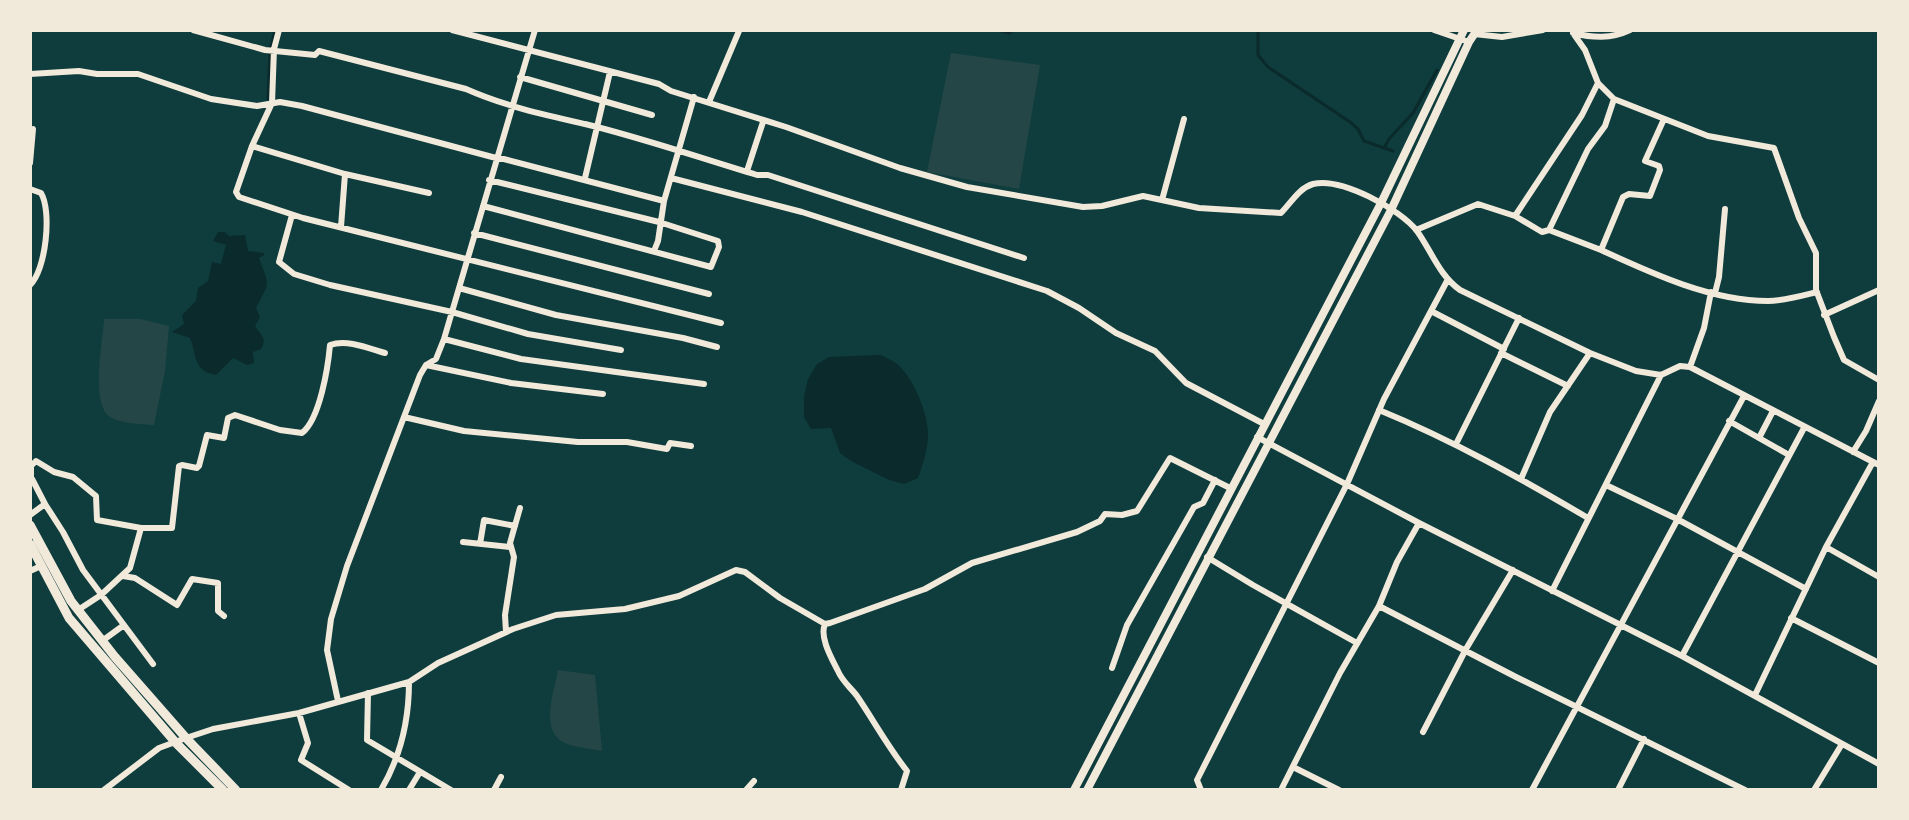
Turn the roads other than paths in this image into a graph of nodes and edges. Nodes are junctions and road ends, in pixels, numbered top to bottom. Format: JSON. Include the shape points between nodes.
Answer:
{"nodes":[{"id":1,"x":193,"y":30,"type":"edge"},
{"id":2,"x":279,"y":30,"type":"edge"},
{"id":3,"x":452,"y":30,"type":"edge"},
{"id":4,"x":535,"y":30,"type":"edge"},
{"id":5,"x":1434,"y":30,"type":"edge"},
{"id":6,"x":1543,"y":30,"type":"edge"},
{"id":7,"x":1630,"y":30,"type":"edge"},
{"id":8,"x":739,"y":31,"type":"edge"},
{"id":9,"x":1571,"y":31,"type":"edge"},
{"id":10,"x":1468,"y":35,"type":"edge"},
{"id":11,"x":274,"y":49,"type":"junction"},
{"id":12,"x":529,"y":49,"type":"junction"},
{"id":13,"x":610,"y":72,"type":"junction"},
{"id":14,"x":30,"y":74,"type":"edge"},
{"id":15,"x":520,"y":77,"type":"junction"},
{"id":16,"x":1598,"y":83,"type":"junction"},
{"id":17,"x":694,"y":97,"type":"junction"},
{"id":18,"x":1614,"y":99,"type":"junction"},
{"id":19,"x":601,"y":102,"type":"junction"},
{"id":20,"x":709,"y":102,"type":"junction"},
{"id":21,"x":272,"y":103,"type":"junction"},
{"id":22,"x":512,"y":105,"type":"junction"},
{"id":23,"x":652,"y":115,"type":"dead end"},
{"id":24,"x":1184,"y":119,"type":"dead end"},
{"id":25,"x":1664,"y":119,"type":"junction"},
{"id":26,"x":763,"y":122,"type":"junction"},
{"id":27,"x":595,"y":128,"type":"junction"},
{"id":28,"x":30,"y":130,"type":"edge"},
{"id":29,"x":252,"y":146,"type":"junction"},
{"id":30,"x":679,"y":151,"type":"junction"},
{"id":31,"x":496,"y":157,"type":"junction"},
{"id":32,"x":30,"y":163,"type":"edge"},
{"id":33,"x":747,"y":171,"type":"junction"},
{"id":34,"x":345,"y":174,"type":"junction"},
{"id":35,"x":585,"y":178,"type":"junction"},
{"id":36,"x":671,"y":178,"type":"junction"},
{"id":37,"x":489,"y":180,"type":"junction"},
{"id":38,"x":30,"y":189,"type":"edge"},
{"id":39,"x":429,"y":193,"type":"dead end"},
{"id":40,"x":1162,"y":200,"type":"junction"},
{"id":41,"x":664,"y":201,"type":"junction"},
{"id":42,"x":1381,"y":203,"type":"junction"},
{"id":43,"x":483,"y":206,"type":"junction"},
{"id":44,"x":1725,"y":209,"type":"dead end"},
{"id":45,"x":1391,"y":210,"type":"junction"},
{"id":46,"x":292,"y":215,"type":"junction"},
{"id":47,"x":1515,"y":216,"type":"junction"},
{"id":48,"x":659,"y":222,"type":"junction"},
{"id":49,"x":341,"y":227,"type":"junction"},
{"id":50,"x":1416,"y":230,"type":"junction"},
{"id":51,"x":1549,"y":230,"type":"junction"},
{"id":52,"x":474,"y":233,"type":"junction"},
{"id":53,"x":1601,"y":250,"type":"junction"},
{"id":54,"x":654,"y":251,"type":"junction"},
{"id":55,"x":1024,"y":258,"type":"dead end"},
{"id":56,"x":467,"y":259,"type":"junction"},
{"id":57,"x":1447,"y":281,"type":"junction"},
{"id":58,"x":30,"y":285,"type":"edge"},
{"id":59,"x":459,"y":288,"type":"junction"},
{"id":60,"x":1879,"y":290,"type":"edge"},
{"id":61,"x":1713,"y":292,"type":"junction"},
{"id":62,"x":1817,"y":292,"type":"junction"},
{"id":63,"x":709,"y":294,"type":"dead end"},
{"id":64,"x":1431,"y":311,"type":"junction"},
{"id":65,"x":452,"y":312,"type":"junction"},
{"id":66,"x":1824,"y":315,"type":"junction"},
{"id":67,"x":1519,"y":318,"type":"junction"},
{"id":68,"x":721,"y":323,"type":"dead end"},
{"id":69,"x":444,"y":339,"type":"junction"},
{"id":70,"x":717,"y":347,"type":"dead end"},
{"id":71,"x":621,"y":350,"type":"dead end"},
{"id":72,"x":1502,"y":351,"type":"junction"},
{"id":73,"x":385,"y":353,"type":"dead end"},
{"id":74,"x":1590,"y":353,"type":"junction"},
{"id":75,"x":426,"y":365,"type":"junction"},
{"id":76,"x":1690,"y":367,"type":"junction"},
{"id":77,"x":1661,"y":375,"type":"junction"},
{"id":78,"x":1879,"y":380,"type":"edge"},
{"id":79,"x":704,"y":384,"type":"dead end"},
{"id":80,"x":1568,"y":386,"type":"junction"},
{"id":81,"x":603,"y":394,"type":"dead end"},
{"id":82,"x":1744,"y":396,"type":"junction"},
{"id":83,"x":1879,"y":401,"type":"edge"},
{"id":84,"x":1379,"y":410,"type":"junction"},
{"id":85,"x":1773,"y":411,"type":"junction"},
{"id":86,"x":404,"y":417,"type":"junction"},
{"id":87,"x":1729,"y":421,"type":"junction"},
{"id":88,"x":1264,"y":424,"type":"junction"},
{"id":89,"x":1804,"y":428,"type":"junction"},
{"id":90,"x":1257,"y":437,"type":"junction"},
{"id":91,"x":1759,"y":438,"type":"junction"},
{"id":92,"x":1268,"y":443,"type":"junction"},
{"id":93,"x":1456,"y":444,"type":"junction"},
{"id":94,"x":691,"y":446,"type":"dead end"},
{"id":95,"x":1853,"y":452,"type":"junction"},
{"id":96,"x":1789,"y":455,"type":"junction"},
{"id":97,"x":1876,"y":463,"type":"edge"},
{"id":98,"x":1521,"y":479,"type":"junction"},
{"id":99,"x":1215,"y":480,"type":"junction"},
{"id":100,"x":1347,"y":484,"type":"junction"},
{"id":101,"x":1606,"y":485,"type":"junction"},
{"id":102,"x":1230,"y":488,"type":"junction"},
{"id":103,"x":45,"y":504,"type":"junction"},
{"id":104,"x":520,"y":508,"type":"dead end"},
{"id":105,"x":30,"y":515,"type":"edge"},
{"id":106,"x":1588,"y":518,"type":"junction"},
{"id":107,"x":1677,"y":519,"type":"junction"},
{"id":108,"x":1419,"y":523,"type":"junction"},
{"id":109,"x":30,"y":525,"type":"edge"},
{"id":110,"x":515,"y":526,"type":"junction"},
{"id":111,"x":141,"y":528,"type":"junction"},
{"id":112,"x":463,"y":542,"type":"dead end"},
{"id":113,"x":30,"y":544,"type":"edge"},
{"id":114,"x":480,"y":544,"type":"junction"},
{"id":115,"x":510,"y":547,"type":"junction"},
{"id":116,"x":1826,"y":547,"type":"junction"},
{"id":117,"x":1738,"y":553,"type":"junction"},
{"id":118,"x":1207,"y":557,"type":"junction"},
{"id":119,"x":41,"y":566,"type":"junction"},
{"id":120,"x":1513,"y":570,"type":"junction"},
{"id":121,"x":30,"y":571,"type":"edge"},
{"id":122,"x":123,"y":576,"type":"junction"},
{"id":123,"x":1879,"y":577,"type":"edge"},
{"id":124,"x":1806,"y":589,"type":"junction"},
{"id":125,"x":1552,"y":591,"type":"junction"},
{"id":126,"x":101,"y":595,"type":"junction"},
{"id":127,"x":1286,"y":602,"type":"junction"},
{"id":128,"x":1379,"y":606,"type":"junction"},
{"id":129,"x":78,"y":610,"type":"junction"},
{"id":130,"x":224,"y":616,"type":"dead end"},
{"id":131,"x":1791,"y":618,"type":"junction"},
{"id":132,"x":825,"y":624,"type":"junction"},
{"id":133,"x":124,"y":625,"type":"junction"},
{"id":134,"x":1622,"y":626,"type":"junction"},
{"id":135,"x":506,"y":632,"type":"junction"},
{"id":136,"x":102,"y":641,"type":"junction"},
{"id":137,"x":1357,"y":643,"type":"junction"},
{"id":138,"x":1466,"y":649,"type":"junction"},
{"id":139,"x":1682,"y":656,"type":"junction"},
{"id":140,"x":1879,"y":663,"type":"edge"},
{"id":141,"x":153,"y":664,"type":"dead end"},
{"id":142,"x":1112,"y":668,"type":"dead end"},
{"id":143,"x":409,"y":682,"type":"junction"},
{"id":144,"x":368,"y":693,"type":"junction"},
{"id":145,"x":1755,"y":695,"type":"junction"},
{"id":146,"x":338,"y":701,"type":"junction"},
{"id":147,"x":1576,"y":705,"type":"junction"},
{"id":148,"x":299,"y":713,"type":"junction"},
{"id":149,"x":1423,"y":732,"type":"dead end"},
{"id":150,"x":1644,"y":739,"type":"junction"},
{"id":151,"x":181,"y":740,"type":"junction"},
{"id":152,"x":1842,"y":744,"type":"junction"},
{"id":153,"x":397,"y":758,"type":"junction"},
{"id":154,"x":1879,"y":764,"type":"edge"},
{"id":155,"x":1293,"y":767,"type":"junction"},
{"id":156,"x":420,"y":772,"type":"junction"},
{"id":157,"x":501,"y":777,"type":"dead end"},
{"id":158,"x":1722,"y":779,"type":"junction"},
{"id":159,"x":754,"y":781,"type":"dead end"},
{"id":160,"x":104,"y":790,"type":"edge"},
{"id":161,"x":223,"y":790,"type":"edge"},
{"id":162,"x":236,"y":790,"type":"edge"},
{"id":163,"x":349,"y":790,"type":"edge"},
{"id":164,"x":381,"y":790,"type":"edge"},
{"id":165,"x":409,"y":790,"type":"edge"},
{"id":166,"x":451,"y":790,"type":"edge"},
{"id":167,"x":494,"y":790,"type":"edge"},
{"id":168,"x":746,"y":790,"type":"edge"},
{"id":169,"x":901,"y":790,"type":"edge"},
{"id":170,"x":1074,"y":790,"type":"edge"},
{"id":171,"x":1087,"y":790,"type":"edge"},
{"id":172,"x":1201,"y":790,"type":"edge"},
{"id":173,"x":1281,"y":790,"type":"edge"},
{"id":174,"x":1339,"y":790,"type":"edge"},
{"id":175,"x":1532,"y":790,"type":"edge"},
{"id":176,"x":1618,"y":790,"type":"edge"},
{"id":177,"x":1718,"y":790,"type":"edge"},
{"id":178,"x":1745,"y":790,"type":"edge"},
{"id":179,"x":1814,"y":790,"type":"edge"}],
"edges":[{"from":1,"to":11,"type":"street"},
{"from":2,"to":11,"type":"street"},
{"from":3,"to":12,"type":"street"},
{"from":4,"to":12,"type":"street"},
{"from":5,"to":10,"type":"street"},
{"from":6,"to":10,"type":"street","via":[[1502,37]]},
{"from":7,"to":9,"type":"street","via":[[1616,37]]},
{"from":8,"to":20,"type":"street"},
{"from":9,"to":16,"type":"street"},
{"from":10,"to":42,"type":"main road"},
{"from":10,"to":45,"type":"main road"},
{"from":11,"to":21,"type":"street"},
{"from":11,"to":22,"type":"street","via":[[315,55],[319,51]]},
{"from":12,"to":13,"type":"street"},
{"from":12,"to":15,"type":"street"},
{"from":13,"to":17,"type":"street"},
{"from":13,"to":19,"type":"street"},
{"from":14,"to":21,"type":"street","via":[[138,74],[211,99]]},
{"from":15,"to":19,"type":"street"},
{"from":15,"to":22,"type":"street"},
{"from":16,"to":18,"type":"street"},
{"from":16,"to":47,"type":"street"},
{"from":17,"to":20,"type":"street"},
{"from":17,"to":30,"type":"street"},
{"from":18,"to":25,"type":"street"},
{"from":18,"to":51,"type":"street"},
{"from":19,"to":23,"type":"street"},
{"from":19,"to":27,"type":"street"},
{"from":20,"to":26,"type":"street"},
{"from":21,"to":29,"type":"street"},
{"from":21,"to":31,"type":"street","via":[[323,111]]},
{"from":22,"to":27,"type":"street"},
{"from":22,"to":31,"type":"street"},
{"from":24,"to":40,"type":"street"},
{"from":25,"to":53,"type":"street","via":[[1645,161],[1659,166],[1650,196],[1623,197]]},
{"from":25,"to":62,"type":"street","via":[[1708,136],[1774,148],[1816,253]]},
{"from":26,"to":33,"type":"street"},
{"from":26,"to":40,"type":"street","via":[[967,187],[1083,207],[1143,196]]},
{"from":27,"to":30,"type":"street"},
{"from":27,"to":35,"type":"street"},
{"from":28,"to":32,"type":"street"},
{"from":29,"to":34,"type":"street"},
{"from":29,"to":46,"type":"street","via":[[236,195]]},
{"from":30,"to":33,"type":"street"},
{"from":30,"to":36,"type":"street"},
{"from":31,"to":35,"type":"street"},
{"from":31,"to":37,"type":"street"},
{"from":33,"to":55,"type":"street"},
{"from":34,"to":39,"type":"street"},
{"from":34,"to":49,"type":"street"},
{"from":35,"to":41,"type":"street"},
{"from":36,"to":41,"type":"street"},
{"from":36,"to":88,"type":"street","via":[[802,212],[1047,291],[1155,351],[1186,383]]},
{"from":37,"to":43,"type":"street"},
{"from":37,"to":48,"type":"street"},
{"from":38,"to":58,"type":"street","via":[[46,202],[45,246],[38,277]]},
{"from":40,"to":42,"type":"street","via":[[1281,213],[1299,193],[1320,183]]},
{"from":41,"to":48,"type":"street"},
{"from":42,"to":45,"type":"street"},
{"from":42,"to":88,"type":"main road"},
{"from":43,"to":52,"type":"street"},
{"from":43,"to":54,"type":"street"},
{"from":44,"to":61,"type":"street"},
{"from":45,"to":50,"type":"street"},
{"from":45,"to":92,"type":"main road"},
{"from":46,"to":49,"type":"street"},
{"from":46,"to":65,"type":"street","via":[[279,262],[294,274]]},
{"from":47,"to":50,"type":"street","via":[[1478,204]]},
{"from":47,"to":51,"type":"street","via":[[1542,232]]},
{"from":48,"to":54,"type":"street"},
{"from":48,"to":54,"type":"street","via":[[718,241],[719,247],[711,267]]},
{"from":49,"to":56,"type":"street"},
{"from":50,"to":57,"type":"street"},
{"from":51,"to":53,"type":"street"},
{"from":52,"to":56,"type":"street"},
{"from":52,"to":63,"type":"street"},
{"from":53,"to":61,"type":"street","via":[[1684,286]]},
{"from":56,"to":59,"type":"street"},
{"from":56,"to":68,"type":"street"},
{"from":57,"to":64,"type":"street"},
{"from":57,"to":67,"type":"street"},
{"from":59,"to":65,"type":"street"},
{"from":59,"to":70,"type":"street","via":[[576,319]]},
{"from":60,"to":66,"type":"street"},
{"from":61,"to":62,"type":"street","via":[[1769,301]]},
{"from":61,"to":76,"type":"street"},
{"from":62,"to":66,"type":"street"},
{"from":64,"to":72,"type":"street"},
{"from":64,"to":84,"type":"street"},
{"from":65,"to":69,"type":"street"},
{"from":65,"to":71,"type":"street","via":[[528,334]]},
{"from":66,"to":78,"type":"street","via":[[1844,360]]},
{"from":67,"to":72,"type":"street"},
{"from":67,"to":74,"type":"street"},
{"from":69,"to":75,"type":"street","via":[[436,359]]},
{"from":69,"to":79,"type":"street","via":[[521,359]]},
{"from":72,"to":80,"type":"street"},
{"from":72,"to":93,"type":"street"},
{"from":73,"to":111,"type":"street","via":[[333,343],[306,431],[228,418],[224,438],[204,438],[197,468],[179,466],[172,528]]},
{"from":74,"to":77,"type":"street"},
{"from":74,"to":80,"type":"street"},
{"from":75,"to":81,"type":"street","via":[[511,383]]},
{"from":75,"to":86,"type":"street"},
{"from":76,"to":77,"type":"street"},
{"from":76,"to":82,"type":"street"},
{"from":77,"to":101,"type":"street"},
{"from":80,"to":98,"type":"street","via":[[1550,412]]},
{"from":82,"to":85,"type":"street"},
{"from":82,"to":87,"type":"street"},
{"from":83,"to":95,"type":"street"},
{"from":84,"to":93,"type":"street"},
{"from":84,"to":100,"type":"street"},
{"from":85,"to":89,"type":"street"},
{"from":85,"to":91,"type":"street"},
{"from":86,"to":94,"type":"street","via":[[464,431],[667,449],[670,443]]},
{"from":86,"to":146,"type":"street","via":[[331,619],[327,650]]},
{"from":87,"to":91,"type":"street"},
{"from":87,"to":107,"type":"street"},
{"from":88,"to":90,"type":"main road"},
{"from":89,"to":95,"type":"street"},
{"from":89,"to":96,"type":"street"},
{"from":90,"to":92,"type":"street"},
{"from":90,"to":102,"type":"main road"},
{"from":91,"to":96,"type":"street"},
{"from":92,"to":100,"type":"street"},
{"from":92,"to":118,"type":"main road"},
{"from":93,"to":98,"type":"street"},
{"from":95,"to":97,"type":"street"},
{"from":96,"to":117,"type":"street"},
{"from":97,"to":116,"type":"street"},
{"from":98,"to":106,"type":"street"},
{"from":99,"to":102,"type":"street"},
{"from":99,"to":132,"type":"street","via":[[1170,458],[1137,511],[1105,514],[1077,532],[972,563],[925,589]]},
{"from":99,"to":142,"type":"street","via":[[1144,592]]},
{"from":100,"to":108,"type":"street"},
{"from":100,"to":127,"type":"street"},
{"from":101,"to":106,"type":"street"},
{"from":101,"to":107,"type":"street"},
{"from":102,"to":170,"type":"main road"},
{"from":103,"to":105,"type":"street"},
{"from":103,"to":111,"type":"street","via":[[31,477],[36,461],[73,477],[96,496],[97,520]]},
{"from":103,"to":126,"type":"street"},
{"from":104,"to":110,"type":"street"},
{"from":106,"to":125,"type":"street"},
{"from":107,"to":117,"type":"street"},
{"from":107,"to":134,"type":"street"},
{"from":108,"to":120,"type":"street"},
{"from":108,"to":128,"type":"street"},
{"from":109,"to":129,"type":"main road"},
{"from":110,"to":114,"type":"street","via":[[484,520]]},
{"from":110,"to":115,"type":"street"},
{"from":111,"to":122,"type":"street"},
{"from":112,"to":114,"type":"street"},
{"from":113,"to":119,"type":"main road"},
{"from":114,"to":115,"type":"street"},
{"from":115,"to":135,"type":"street","via":[[514,557]]},
{"from":116,"to":123,"type":"street"},
{"from":116,"to":124,"type":"street"},
{"from":117,"to":124,"type":"street"},
{"from":117,"to":139,"type":"street"},
{"from":118,"to":127,"type":"street"},
{"from":118,"to":171,"type":"main road"},
{"from":119,"to":121,"type":"street"},
{"from":119,"to":151,"type":"main road","via":[[69,618]]},
{"from":120,"to":125,"type":"street"},
{"from":120,"to":138,"type":"street"},
{"from":122,"to":126,"type":"street"},
{"from":122,"to":130,"type":"street","via":[[177,605],[192,579],[218,583],[218,611]]},
{"from":124,"to":131,"type":"street"},
{"from":125,"to":134,"type":"street"},
{"from":126,"to":129,"type":"street"},
{"from":126,"to":133,"type":"street"},
{"from":127,"to":137,"type":"street"},
{"from":127,"to":172,"type":"street","via":[[1197,780]]},
{"from":128,"to":137,"type":"street"},
{"from":128,"to":138,"type":"street"},
{"from":129,"to":136,"type":"main road"},
{"from":131,"to":140,"type":"street"},
{"from":131,"to":145,"type":"street"},
{"from":132,"to":135,"type":"street","via":[[736,570],[679,596],[625,609],[556,615]]},
{"from":132,"to":169,"type":"street","via":[[824,639],[839,674],[907,771]]},
{"from":133,"to":136,"type":"street"},
{"from":133,"to":141,"type":"street"},
{"from":134,"to":139,"type":"street"},
{"from":134,"to":147,"type":"street"},
{"from":135,"to":143,"type":"street"},
{"from":136,"to":151,"type":"main road"},
{"from":137,"to":155,"type":"street"},
{"from":138,"to":147,"type":"street"},
{"from":138,"to":149,"type":"street"},
{"from":139,"to":145,"type":"street"},
{"from":143,"to":144,"type":"street"},
{"from":143,"to":153,"type":"street","via":[[406,728]]},
{"from":144,"to":146,"type":"street"},
{"from":144,"to":153,"type":"street","via":[[367,740]]},
{"from":145,"to":152,"type":"street"},
{"from":146,"to":148,"type":"street"},
{"from":147,"to":150,"type":"street"},
{"from":147,"to":175,"type":"street"},
{"from":148,"to":151,"type":"street"},
{"from":148,"to":163,"type":"street","via":[[308,743],[301,760]]},
{"from":150,"to":158,"type":"street"},
{"from":150,"to":176,"type":"street"},
{"from":151,"to":160,"type":"street","via":[[159,748]]},
{"from":151,"to":161,"type":"main road"},
{"from":151,"to":162,"type":"main road"},
{"from":152,"to":154,"type":"street"},
{"from":152,"to":179,"type":"street"},
{"from":153,"to":156,"type":"street"},
{"from":153,"to":164,"type":"street"},
{"from":155,"to":173,"type":"street"},
{"from":155,"to":174,"type":"street"},
{"from":156,"to":165,"type":"street"},
{"from":156,"to":166,"type":"street"},
{"from":157,"to":167,"type":"street"},
{"from":158,"to":177,"type":"street"},
{"from":158,"to":178,"type":"street"},
{"from":159,"to":168,"type":"street"}]}
